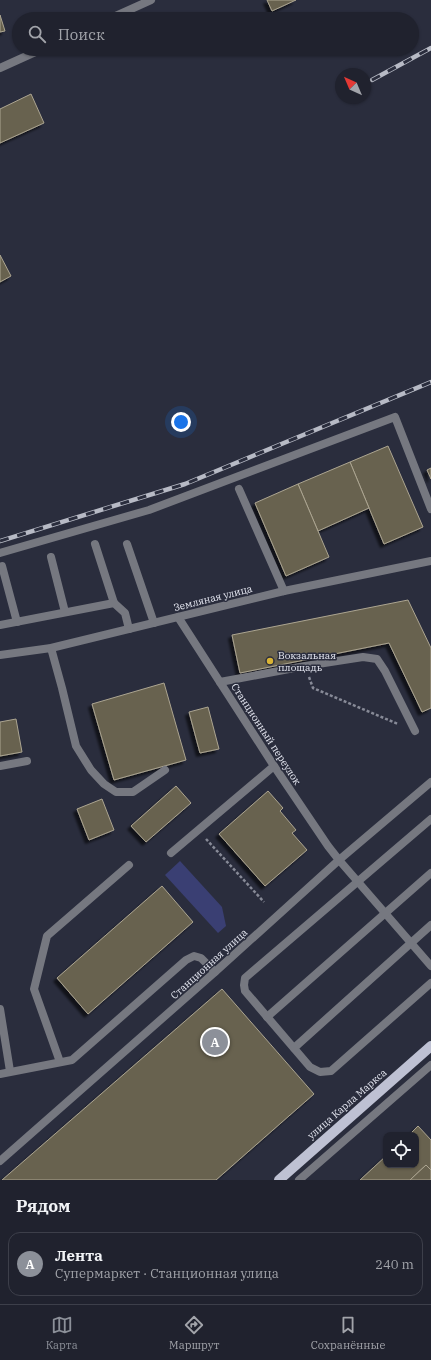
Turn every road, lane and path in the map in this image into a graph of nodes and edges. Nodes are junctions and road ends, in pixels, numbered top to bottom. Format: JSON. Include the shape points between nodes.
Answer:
{"nodes":[{"id":1,"x":151,"y":0,"type":"edge"},
{"id":2,"x":124,"y":12,"type":"edge"},
{"id":3,"x":27,"y":56,"type":"edge"},
{"id":4,"x":0,"y":68,"type":"edge"},
{"id":5,"x":239,"y":489,"type":"dead end"},
{"id":6,"x":431,"y":510,"type":"edge"},
{"id":7,"x":95,"y":544,"type":"dead end"},
{"id":8,"x":127,"y":544,"type":"dead end"},
{"id":9,"x":0,"y":553,"type":"edge"},
{"id":10,"x":52,"y":557,"type":"dead end"},
{"id":11,"x":431,"y":561,"type":"edge"},
{"id":12,"x":2,"y":566,"type":"dead end"},
{"id":13,"x":284,"y":591,"type":"junction"},
{"id":14,"x":114,"y":603,"type":"junction"},
{"id":15,"x":66,"y":612,"type":"junction"},
{"id":16,"x":178,"y":617,"type":"junction"},
{"id":17,"x":17,"y":622,"type":"junction"},
{"id":18,"x":154,"y":623,"type":"junction"},
{"id":19,"x":0,"y":625,"type":"edge"},
{"id":20,"x":129,"y":629,"type":"junction"},
{"id":21,"x":51,"y":648,"type":"junction"},
{"id":22,"x":0,"y":654,"type":"edge"},
{"id":23,"x":305,"y":666,"type":"junction"},
{"id":24,"x":220,"y":682,"type":"junction"},
{"id":25,"x":415,"y":731,"type":"joint"},
{"id":26,"x":27,"y":761,"type":"dead end"},
{"id":27,"x":0,"y":766,"type":"edge"},
{"id":28,"x":274,"y":766,"type":"junction"},
{"id":29,"x":166,"y":770,"type":"dead end"},
{"id":30,"x":431,"y":782,"type":"edge"},
{"id":31,"x":431,"y":819,"type":"edge"},
{"id":32,"x":198,"y":830,"type":"junction"},
{"id":33,"x":171,"y":853,"type":"dead end"},
{"id":34,"x":339,"y":860,"type":"junction"},
{"id":35,"x":128,"y":864,"type":"dead end"},
{"id":36,"x":431,"y":873,"type":"edge"},
{"id":37,"x":358,"y":881,"type":"junction"},
{"id":38,"x":264,"y":902,"type":"dead end"},
{"id":39,"x":386,"y":913,"type":"junction"},
{"id":40,"x":431,"y":925,"type":"edge"},
{"id":41,"x":411,"y":942,"type":"junction"},
{"id":42,"x":431,"y":966,"type":"edge"},
{"id":43,"x":216,"y":972,"type":"junction"},
{"id":44,"x":431,"y":982,"type":"edge"},
{"id":45,"x":0,"y":1009,"type":"edge"},
{"id":46,"x":267,"y":1017,"type":"junction"},
{"id":47,"x":431,"y":1046,"type":"edge"},
{"id":48,"x":294,"y":1048,"type":"junction"},
{"id":49,"x":60,"y":1062,"type":"junction"},
{"id":50,"x":431,"y":1065,"type":"edge"},
{"id":51,"x":10,"y":1072,"type":"junction"},
{"id":52,"x":0,"y":1074,"type":"edge"},
{"id":53,"x":0,"y":1161,"type":"edge"},
{"id":54,"x":279,"y":1180,"type":"edge"},
{"id":55,"x":299,"y":1180,"type":"edge"}],
"edges":[{"from":1,"to":2,"type":"street"},
{"from":3,"to":4,"type":"street"},
{"from":5,"to":13,"type":"street"},
{"from":6,"to":9,"type":"street","via":[[395,417],[149,510]]},
{"from":7,"to":14,"type":"street"},
{"from":8,"to":18,"type":"street"},
{"from":10,"to":15,"type":"street"},
{"from":11,"to":13,"type":"street","name":"Земляная улица"},
{"from":12,"to":17,"type":"street"},
{"from":13,"to":16,"type":"street","name":"Земляная улица"},
{"from":14,"to":15,"type":"street"},
{"from":14,"to":20,"type":"street","via":[[125,613]]},
{"from":15,"to":17,"type":"street"},
{"from":16,"to":18,"type":"street","name":"Земляная улица"},
{"from":16,"to":24,"type":"street","name":"Станционный переулок"},
{"from":17,"to":19,"type":"street"},
{"from":18,"to":20,"type":"street","name":"Земляная улица"},
{"from":20,"to":21,"type":"street","name":"Земляная улица"},
{"from":21,"to":22,"type":"street","name":"Земляная улица"},
{"from":21,"to":29,"type":"street","via":[[76,746],[91,770],[104,784],[116,792],[132,792]]},
{"from":23,"to":24,"type":"street"},
{"from":23,"to":25,"type":"path","via":[[314,688]]},
{"from":23,"to":25,"type":"street","via":[[363,657],[377,659]]},
{"from":24,"to":28,"type":"street","name":"Станционный переулок"},
{"from":26,"to":27,"type":"street"},
{"from":28,"to":32,"type":"street"},
{"from":28,"to":34,"type":"street","name":"Станционный переулок"},
{"from":30,"to":34,"type":"street","name":"Станционная улица"},
{"from":31,"to":37,"type":"street"},
{"from":32,"to":33,"type":"street"},
{"from":32,"to":38,"type":"path"},
{"from":34,"to":37,"type":"street","name":"Станционный переулок"},
{"from":34,"to":43,"type":"street","name":"Станционная улица"},
{"from":35,"to":49,"type":"street","via":[[47,936],[34,989]]},
{"from":36,"to":39,"type":"street"},
{"from":37,"to":39,"type":"street","name":"Станционный переулок"},
{"from":37,"to":46,"type":"street","via":[[245,978],[245,992]]},
{"from":39,"to":41,"type":"street","name":"Станционный переулок"},
{"from":39,"to":46,"type":"street"},
{"from":40,"to":41,"type":"street"},
{"from":41,"to":42,"type":"street","name":"Станционный переулок"},
{"from":41,"to":48,"type":"street"},
{"from":43,"to":49,"type":"street","via":[[201,958],[194,956],[186,960],[72,1060]]},
{"from":43,"to":53,"type":"street","name":"Станционная улица"},
{"from":44,"to":48,"type":"street","via":[[331,1070],[320,1072],[310,1067]]},
{"from":45,"to":51,"type":"street"},
{"from":46,"to":48,"type":"street"},
{"from":47,"to":54,"type":"main road","name":"улица Карла Маркса"},
{"from":49,"to":51,"type":"street"},
{"from":50,"to":55,"type":"street"},
{"from":51,"to":52,"type":"street"}]}
